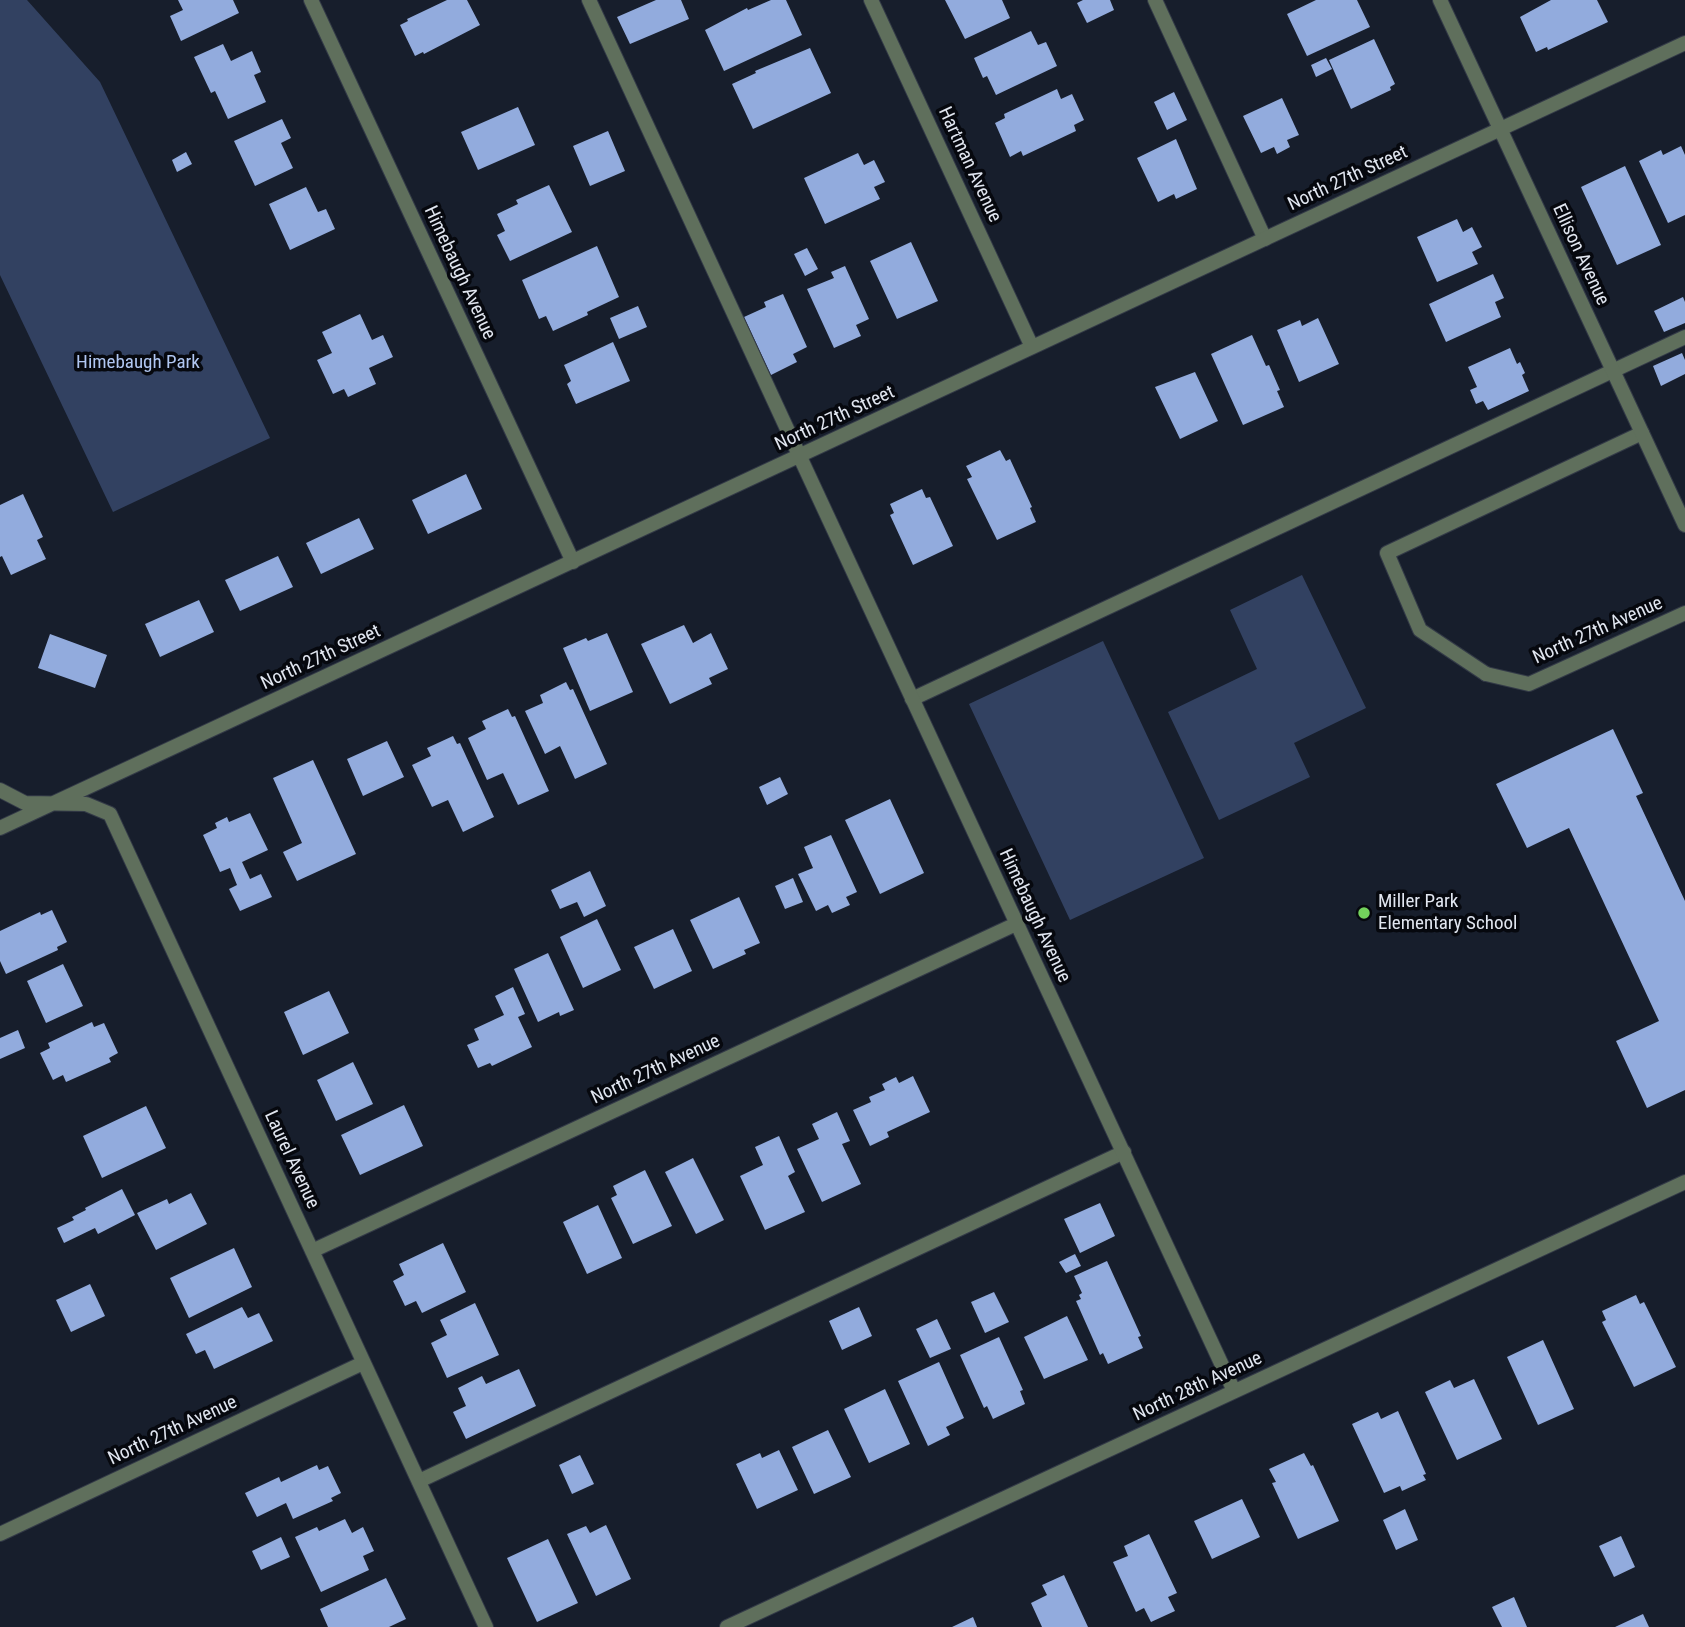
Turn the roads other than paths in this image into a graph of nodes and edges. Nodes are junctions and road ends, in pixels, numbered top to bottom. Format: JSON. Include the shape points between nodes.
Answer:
{"nodes":[{"id":1,"x":311,"y":0,"type":"edge"},
{"id":2,"x":589,"y":0,"type":"edge"},
{"id":3,"x":871,"y":0,"type":"edge"},
{"id":4,"x":1155,"y":0,"type":"edge"},
{"id":5,"x":1440,"y":0,"type":"edge"},
{"id":6,"x":1685,"y":43,"type":"edge"},
{"id":7,"x":1500,"y":129,"type":"junction"},
{"id":8,"x":1265,"y":239,"type":"junction"},
{"id":9,"x":1685,"y":337,"type":"edge"},
{"id":10,"x":1032,"y":347,"type":"junction"},
{"id":11,"x":1613,"y":371,"type":"junction"},
{"id":12,"x":1642,"y":433,"type":"junction"},
{"id":13,"x":800,"y":457,"type":"junction"},
{"id":14,"x":1685,"y":525,"type":"edge"},
{"id":15,"x":573,"y":562,"type":"junction"},
{"id":16,"x":1685,"y":613,"type":"edge"},
{"id":17,"x":912,"y":699,"type":"junction"},
{"id":18,"x":0,"y":790,"type":"edge"},
{"id":19,"x":52,"y":804,"type":"junction"},
{"id":20,"x":0,"y":828,"type":"edge"},
{"id":21,"x":1017,"y":924,"type":"junction"},
{"id":22,"x":1124,"y":1152,"type":"junction"},
{"id":23,"x":1685,"y":1182,"type":"edge"},
{"id":24,"x":312,"y":1251,"type":"junction"},
{"id":25,"x":363,"y":1363,"type":"junction"},
{"id":26,"x":1234,"y":1391,"type":"junction"},
{"id":27,"x":419,"y":1481,"type":"junction"},
{"id":28,"x":0,"y":1534,"type":"edge"},
{"id":29,"x":486,"y":1627,"type":"edge"},
{"id":30,"x":727,"y":1627,"type":"edge"}],
"edges":[{"from":1,"to":15,"type":"street","name":"Himebaugh Avenue"},
{"from":2,"to":13,"type":"street","name":"Himebaugh Avenue"},
{"from":3,"to":10,"type":"street","name":"Hartman Avenue"},
{"from":4,"to":8,"type":"street"},
{"from":5,"to":7,"type":"street","name":"Ellison Avenue"},
{"from":6,"to":7,"type":"street","name":"North 27th Street"},
{"from":7,"to":8,"type":"street","name":"North 27th Street"},
{"from":7,"to":11,"type":"street","name":"Ellison Avenue"},
{"from":8,"to":10,"type":"street","name":"North 27th Street"},
{"from":9,"to":11,"type":"street"},
{"from":10,"to":13,"type":"street","name":"North 27th Street"},
{"from":11,"to":12,"type":"street","name":"Ellison Avenue"},
{"from":11,"to":17,"type":"street"},
{"from":12,"to":14,"type":"street","name":"Ellison Avenue"},
{"from":12,"to":16,"type":"street","name":"North 27th Avenue","via":[[1387,553],[1420,630],[1486,674],[1529,684]]},
{"from":13,"to":15,"type":"street","name":"North 27th Street"},
{"from":13,"to":17,"type":"street","name":"Himebaugh Avenue"},
{"from":15,"to":19,"type":"street","name":"North 27th Street"},
{"from":17,"to":21,"type":"street","name":"Himebaugh Avenue"},
{"from":18,"to":19,"type":"street","name":"Laurel Avenue","via":[[25,803]]},
{"from":19,"to":20,"type":"street","name":"North 27th Street"},
{"from":19,"to":24,"type":"street","name":"Laurel Avenue","via":[[86,804],[110,814]]},
{"from":21,"to":22,"type":"street","name":"Himebaugh Avenue"},
{"from":21,"to":24,"type":"street","name":"North 27th Avenue"},
{"from":22,"to":26,"type":"street","name":"Himebaugh Avenue"},
{"from":22,"to":27,"type":"street"},
{"from":23,"to":26,"type":"street","name":"North 28th Avenue"},
{"from":24,"to":25,"type":"street","name":"Laurel Avenue"},
{"from":25,"to":27,"type":"street","name":"Laurel Avenue"},
{"from":25,"to":28,"type":"street","name":"North 27th Avenue"},
{"from":26,"to":30,"type":"street","name":"North 28th Avenue"},
{"from":27,"to":29,"type":"street","name":"Laurel Avenue"}]}
